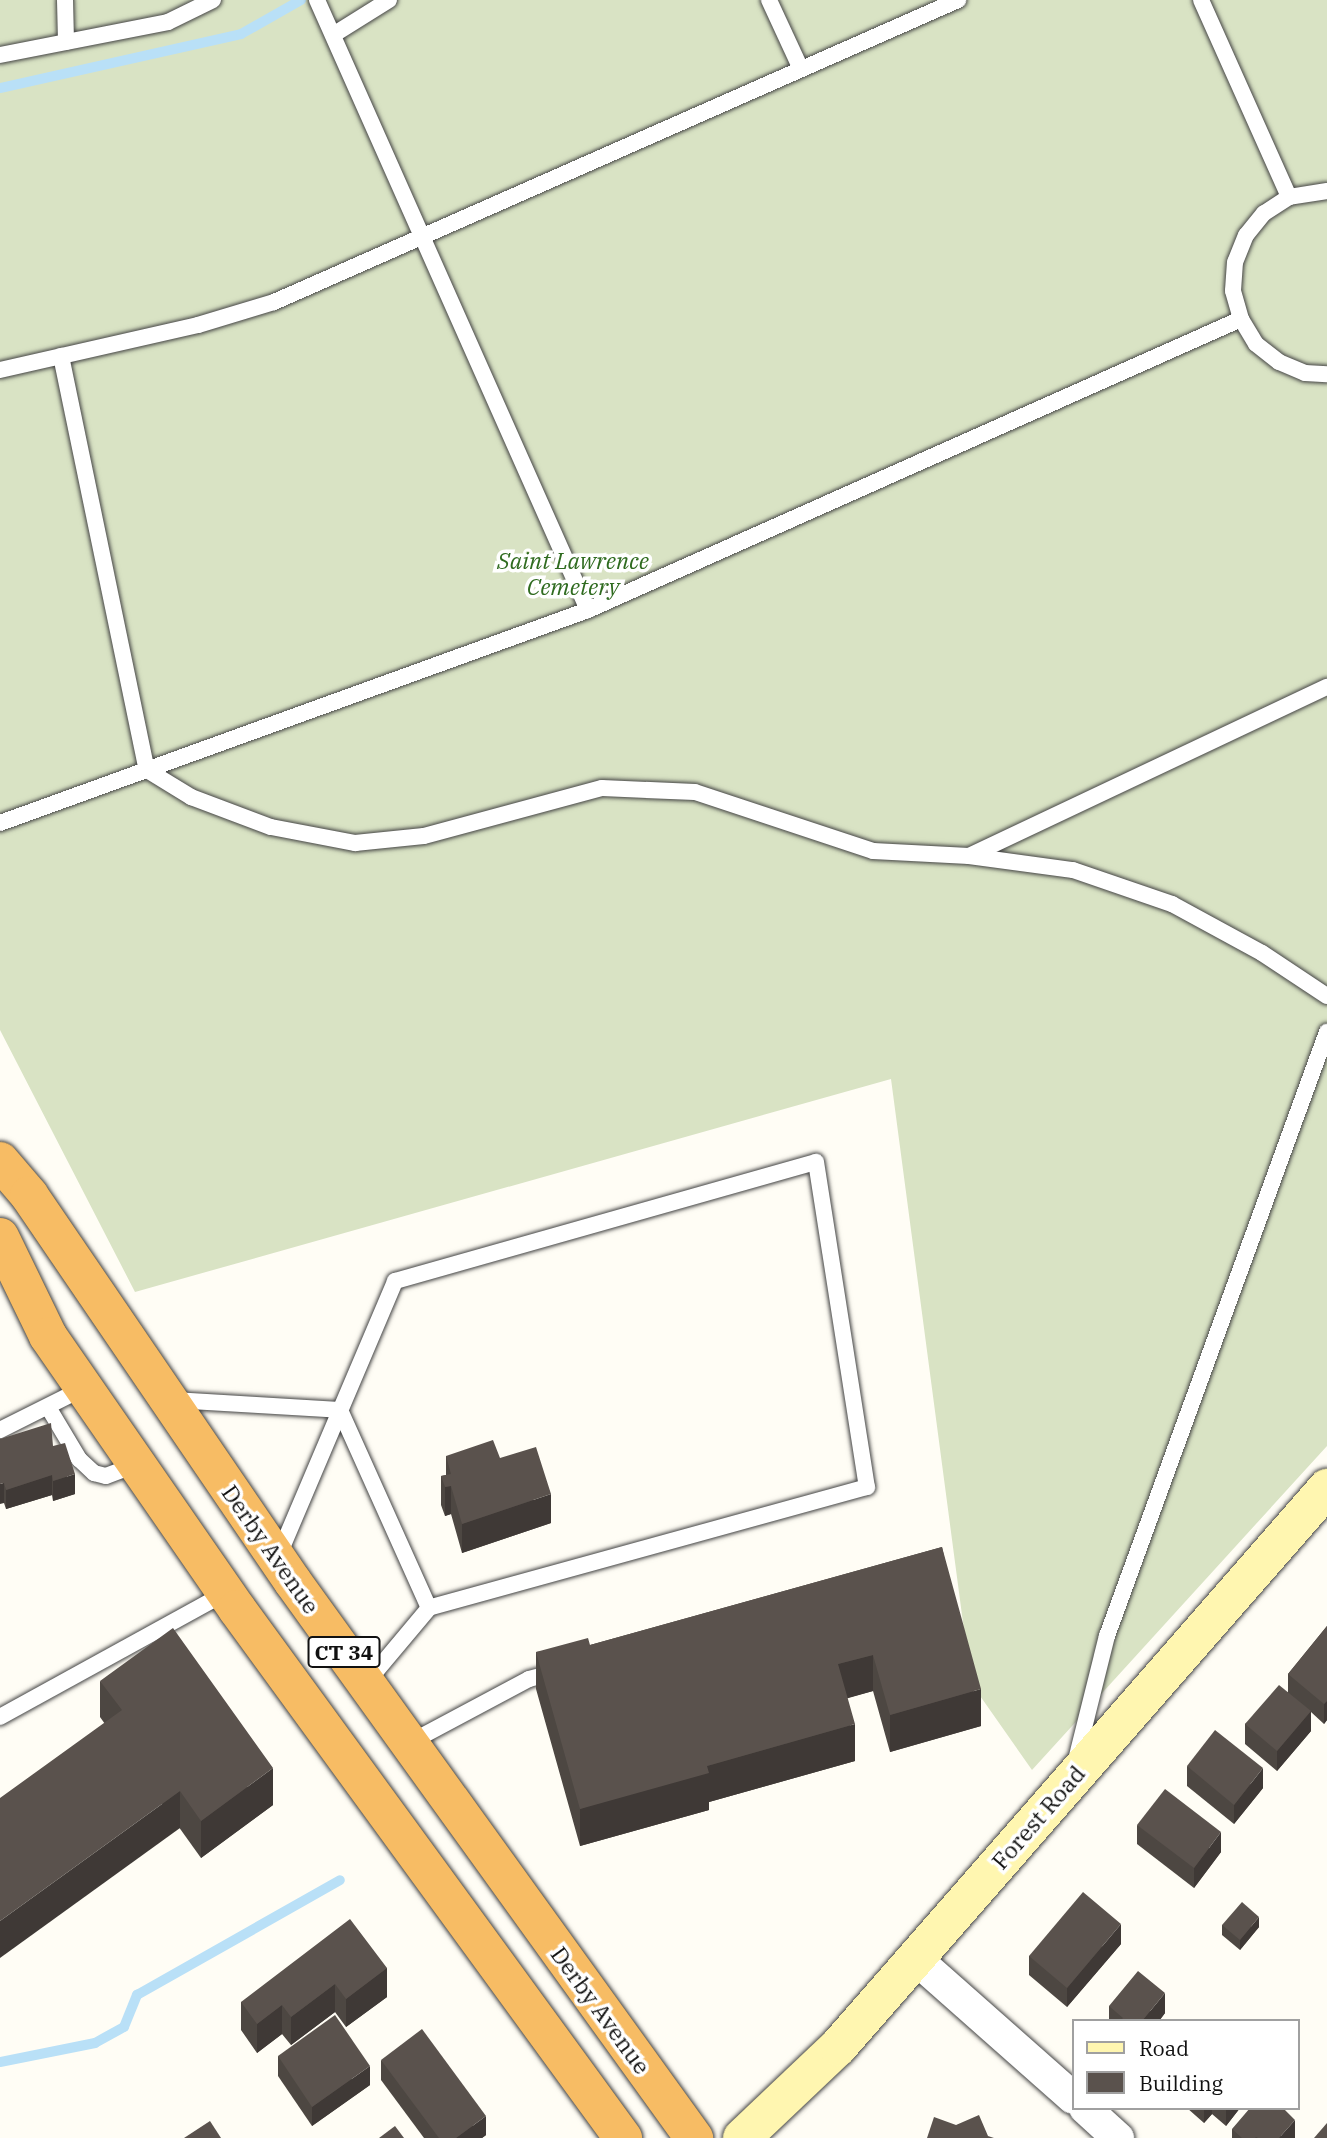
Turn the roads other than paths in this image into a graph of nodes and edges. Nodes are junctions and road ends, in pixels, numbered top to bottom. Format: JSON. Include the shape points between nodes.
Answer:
{"nodes":[{"id":1,"x":65,"y":0,"type":"edge"},
{"id":2,"x":214,"y":0,"type":"edge"},
{"id":3,"x":389,"y":0,"type":"edge"},
{"id":4,"x":769,"y":0,"type":"edge"},
{"id":5,"x":958,"y":0,"type":"edge"},
{"id":6,"x":1201,"y":0,"type":"edge"},
{"id":7,"x":320,"y":6,"type":"edge"},
{"id":8,"x":333,"y":34,"type":"junction"},
{"id":9,"x":66,"y":42,"type":"junction"},
{"id":10,"x":0,"y":55,"type":"edge"},
{"id":11,"x":800,"y":67,"type":"junction"},
{"id":12,"x":1327,"y":191,"type":"edge"},
{"id":13,"x":1289,"y":197,"type":"junction"},
{"id":14,"x":422,"y":237,"type":"junction"},
{"id":15,"x":1241,"y":320,"type":"junction"},
{"id":16,"x":61,"y":356,"type":"junction"},
{"id":17,"x":0,"y":370,"type":"edge"},
{"id":18,"x":1327,"y":374,"type":"edge"},
{"id":19,"x":588,"y":610,"type":"junction"},
{"id":20,"x":1327,"y":687,"type":"edge"},
{"id":21,"x":147,"y":770,"type":"junction"},
{"id":22,"x":0,"y":823,"type":"edge"},
{"id":23,"x":969,"y":856,"type":"junction"},
{"id":24,"x":1327,"y":996,"type":"edge"},
{"id":25,"x":1327,"y":1032,"type":"edge"},
{"id":26,"x":0,"y":1161,"type":"edge"},
{"id":27,"x":0,"y":1237,"type":"edge"},
{"id":28,"x":12,"y":1286,"type":"edge"},
{"id":29,"x":85,"y":1388,"type":"junction"},
{"id":30,"x":170,"y":1400,"type":"junction"},
{"id":31,"x":48,"y":1407,"type":"junction"},
{"id":32,"x":340,"y":1410,"type":"junction"},
{"id":33,"x":0,"y":1430,"type":"edge"},
{"id":34,"x":137,"y":1464,"type":"junction"},
{"id":35,"x":1327,"y":1488,"type":"edge"},
{"id":36,"x":277,"y":1559,"type":"junction"},
{"id":37,"x":226,"y":1593,"type":"junction"},
{"id":38,"x":429,"y":1608,"type":"junction"},
{"id":39,"x":569,"y":1668,"type":"edge"},
{"id":40,"x":366,"y":1683,"type":"junction"},
{"id":41,"x":0,"y":1717,"type":"edge"},
{"id":42,"x":409,"y":1743,"type":"junction"},
{"id":43,"x":1073,"y":1776,"type":"junction"},
{"id":44,"x":915,"y":1958,"type":"junction"},
{"id":45,"x":1072,"y":2097,"type":"edge"},
{"id":46,"x":1086,"y":2110,"type":"edge"},
{"id":47,"x":623,"y":2138,"type":"edge"},
{"id":48,"x":694,"y":2138,"type":"edge"},
{"id":49,"x":742,"y":2138,"type":"edge"},
{"id":50,"x":1118,"y":2138,"type":"edge"}],
"edges":[{"from":1,"to":9,"type":"lane"},
{"from":2,"to":9,"type":"lane","via":[[168,22]]},
{"from":3,"to":8,"type":"lane"},
{"from":4,"to":11,"type":"lane"},
{"from":5,"to":11,"type":"lane"},
{"from":6,"to":13,"type":"lane"},
{"from":7,"to":8,"type":"lane"},
{"from":8,"to":14,"type":"lane"},
{"from":9,"to":10,"type":"lane"},
{"from":11,"to":14,"type":"lane"},
{"from":12,"to":13,"type":"lane"},
{"from":13,"to":15,"type":"lane","via":[[1264,213],[1238,253],[1233,291]]},
{"from":14,"to":16,"type":"lane","via":[[274,302]]},
{"from":14,"to":19,"type":"lane"},
{"from":15,"to":18,"type":"lane","via":[[1256,344],[1279,362],[1305,373]]},
{"from":15,"to":19,"type":"lane"},
{"from":16,"to":17,"type":"lane"},
{"from":16,"to":21,"type":"lane"},
{"from":19,"to":21,"type":"lane"},
{"from":20,"to":23,"type":"lane"},
{"from":21,"to":22,"type":"lane"},
{"from":21,"to":23,"type":"lane","via":[[191,797],[271,827],[355,843],[424,836],[601,788],[695,792],[873,851]]},
{"from":23,"to":24,"type":"lane","via":[[1073,870],[1172,904],[1262,953]]},
{"from":25,"to":43,"type":"lane","via":[[1107,1636]]},
{"from":26,"to":30,"type":"highway","name":"Derby Avenue","number":"CT 34","via":[[29,1195]]},
{"from":27,"to":28,"type":"highway","number":"CT 34"},
{"from":28,"to":29,"type":"highway","number":"CT 34"},
{"from":29,"to":31,"type":"lane"},
{"from":29,"to":34,"type":"highway","number":"CT 34"},
{"from":30,"to":32,"type":"lane"},
{"from":30,"to":36,"type":"highway","name":"Derby Avenue","number":"CT 34"},
{"from":31,"to":33,"type":"lane"},
{"from":31,"to":34,"type":"lane","via":[[79,1459],[94,1473],[106,1476]]},
{"from":32,"to":36,"type":"lane"},
{"from":32,"to":38,"type":"lane"},
{"from":32,"to":38,"type":"lane","via":[[395,1281],[816,1162],[867,1487]]},
{"from":34,"to":37,"type":"highway","number":"CT 34"},
{"from":35,"to":43,"type":"main road","name":"Forest Road"},
{"from":36,"to":37,"type":"highway"},
{"from":36,"to":40,"type":"highway","name":"Derby Avenue","number":"CT 34"},
{"from":37,"to":41,"type":"lane"},
{"from":37,"to":47,"type":"highway","number":"CT 34"},
{"from":38,"to":40,"type":"lane"},
{"from":39,"to":42,"type":"lane","via":[[529,1679]]},
{"from":40,"to":42,"type":"highway","name":"Derby Avenue","number":"CT 34"},
{"from":42,"to":48,"type":"highway","name":"Derby Avenue","number":"CT 34"},
{"from":43,"to":44,"type":"main road","name":"Forest Road"},
{"from":44,"to":45,"type":"street"},
{"from":44,"to":49,"type":"main road","name":"Forest Road","via":[[838,2047]]},
{"from":46,"to":50,"type":"street"}]}
